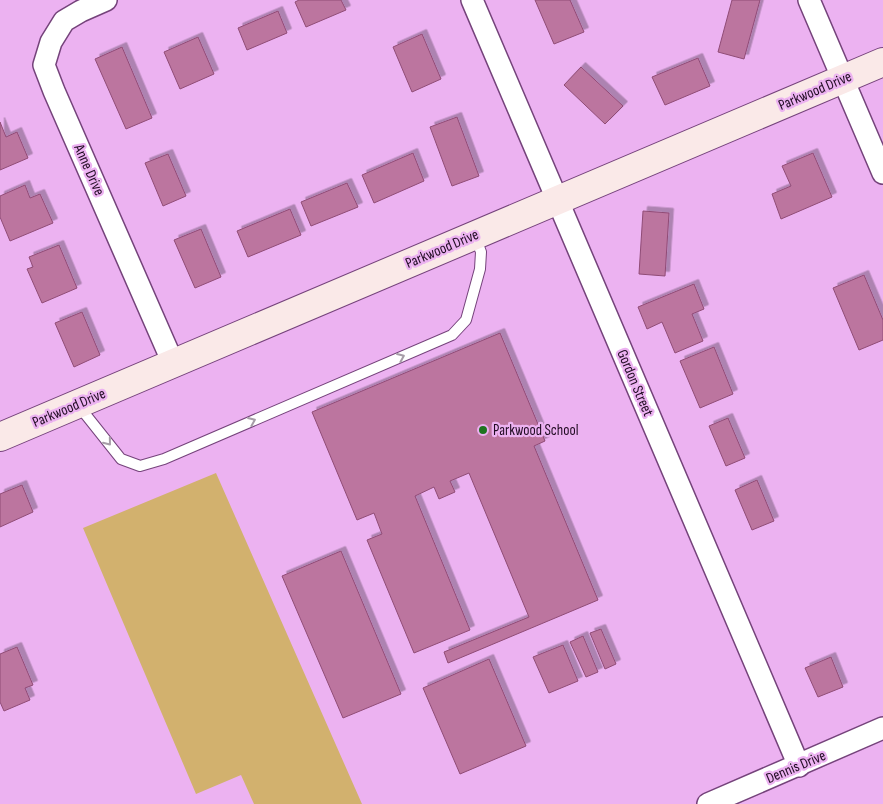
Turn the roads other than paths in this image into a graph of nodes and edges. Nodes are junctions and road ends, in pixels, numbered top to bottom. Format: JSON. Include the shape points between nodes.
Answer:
{"nodes":[{"id":1,"x":106,"y":0,"type":"edge"},
{"id":2,"x":472,"y":0,"type":"edge"},
{"id":3,"x":809,"y":0,"type":"edge"},
{"id":4,"x":883,"y":62,"type":"edge"},
{"id":5,"x":843,"y":80,"type":"junction"},
{"id":6,"x":883,"y":173,"type":"edge"},
{"id":7,"x":557,"y":200,"type":"junction"},
{"id":8,"x":474,"y":236,"type":"junction"},
{"id":9,"x":173,"y":363,"type":"junction"},
{"id":10,"x":77,"y":404,"type":"junction"},
{"id":11,"x":0,"y":437,"type":"edge"},
{"id":12,"x":883,"y":728,"type":"edge"},
{"id":13,"x":799,"y":766,"type":"junction"},
{"id":14,"x":708,"y":804,"type":"edge"}],
"edges":[{"from":1,"to":9,"type":"street","name":"Anne Drive","via":[[64,22],[51,42],[44,65]]},
{"from":2,"to":7,"type":"street","name":"Gordon Street"},
{"from":3,"to":5,"type":"street"},
{"from":4,"to":5,"type":"street","name":"Parkwood Drive"},
{"from":5,"to":6,"type":"street"},
{"from":5,"to":7,"type":"street","name":"Parkwood Drive"},
{"from":7,"to":8,"type":"street","name":"Parkwood Drive"},
{"from":7,"to":13,"type":"street","name":"Gordon Street"},
{"from":8,"to":9,"type":"street","name":"Parkwood Drive"},
{"from":10,"to":8,"type":"lane","one_way":true,"via":[[121,459],[140,466],[164,459],[452,335],[466,320],[480,269],[481,252]]},
{"from":9,"to":10,"type":"street","name":"Parkwood Drive"},
{"from":10,"to":11,"type":"street","name":"Parkwood Drive"},
{"from":12,"to":13,"type":"street","name":"Dennis Drive"},
{"from":13,"to":14,"type":"street","name":"Dennis Drive"}]}
